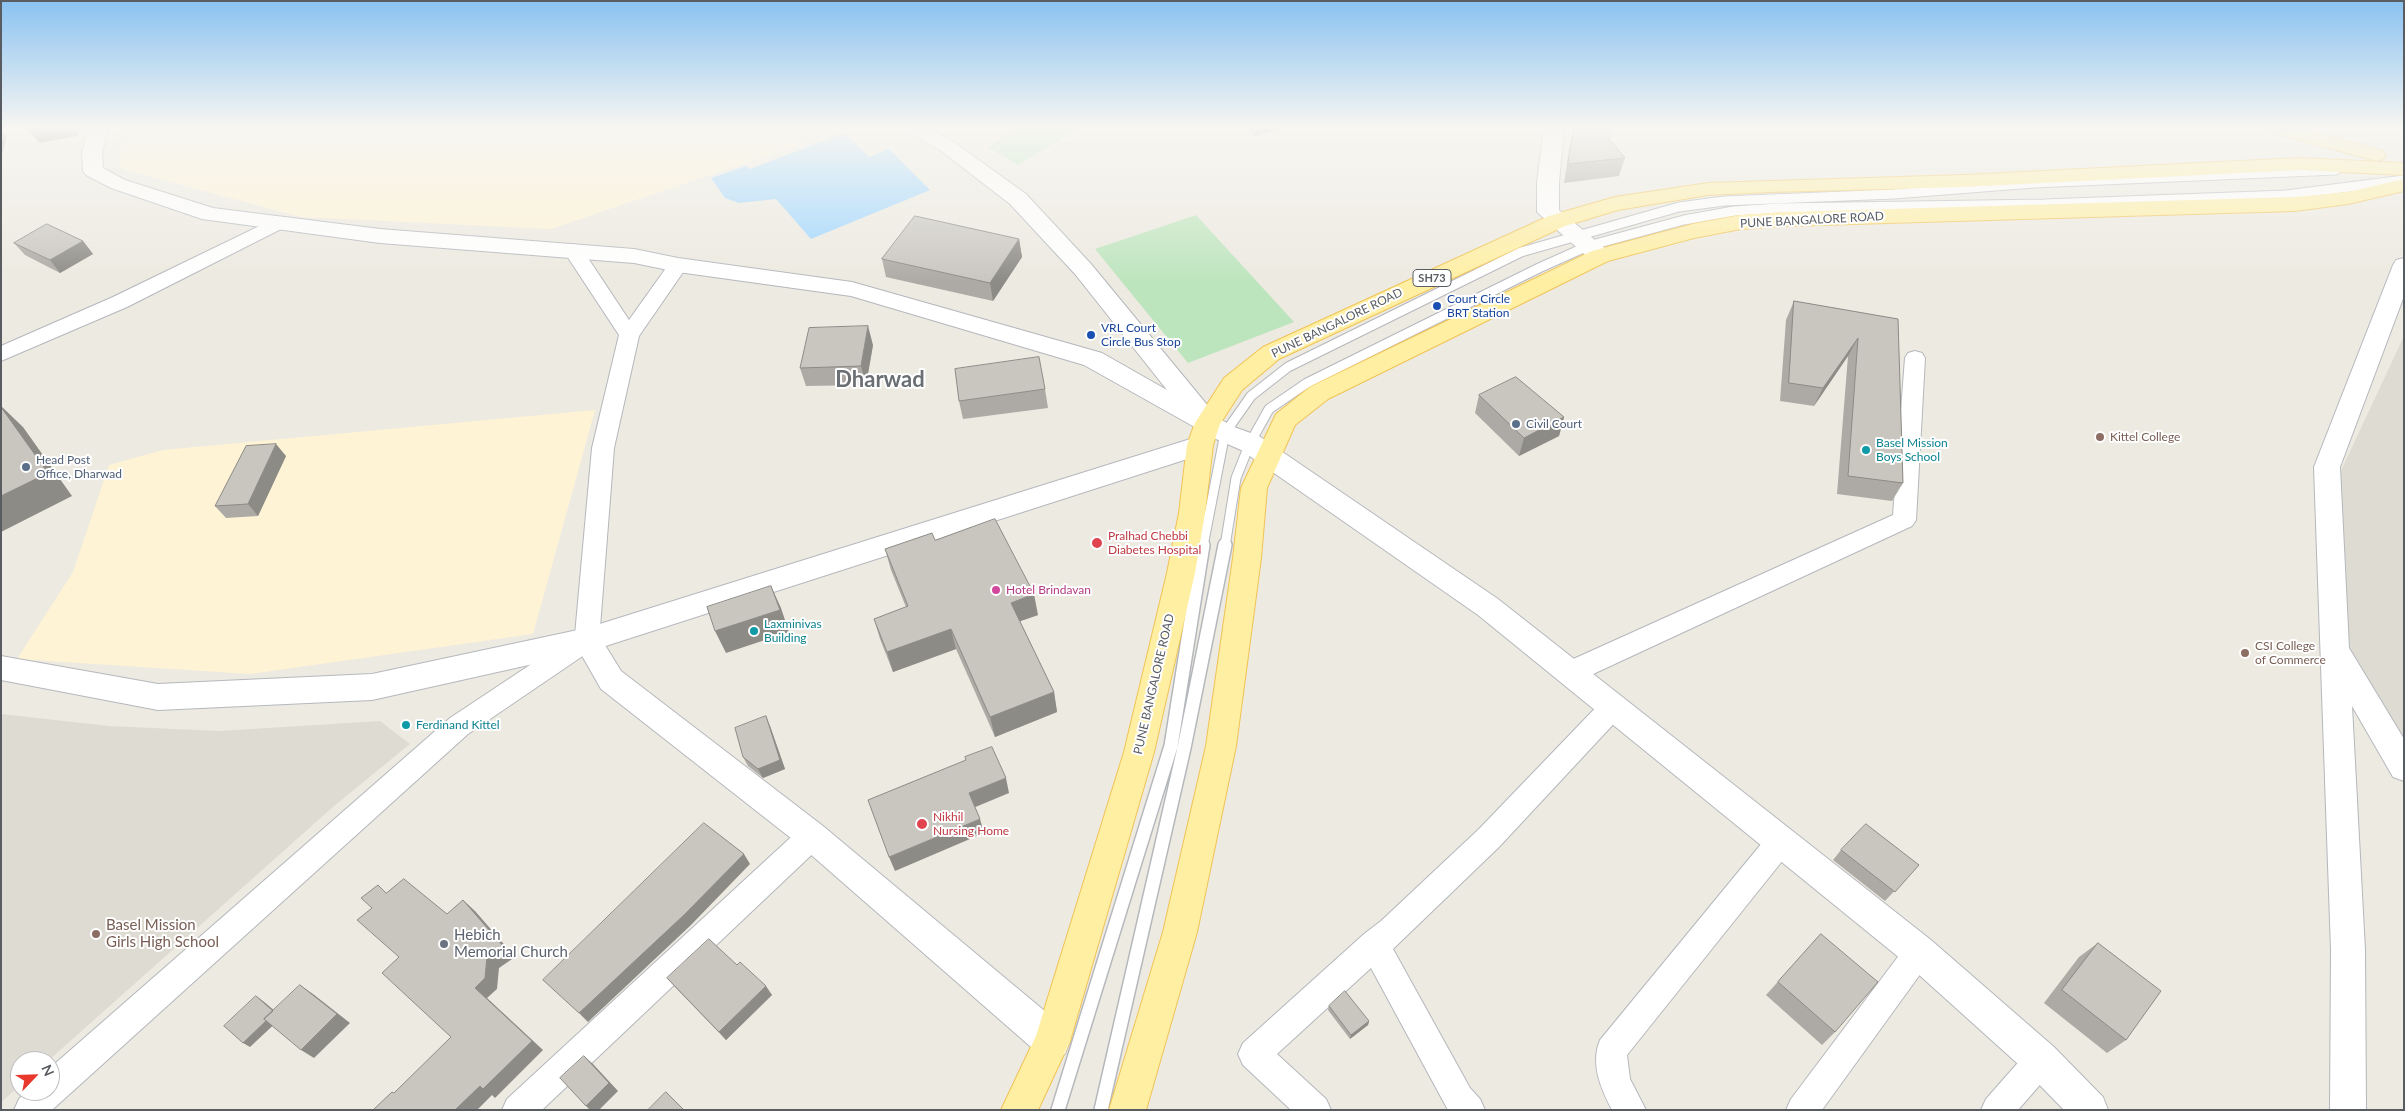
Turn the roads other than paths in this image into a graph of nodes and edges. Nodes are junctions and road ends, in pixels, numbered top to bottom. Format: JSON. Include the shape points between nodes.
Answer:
{"nodes":[{"id":1,"x":110,"y":180,"type":"edge"},
{"id":2,"x":993,"y":180,"type":"edge"},
{"id":3,"x":1548,"y":180,"type":"edge"},
{"id":4,"x":1985,"y":180,"type":"edge"},
{"id":5,"x":2404,"y":180,"type":"edge"},
{"id":6,"x":2404,"y":185,"type":"edge"},
{"id":7,"x":278,"y":223,"type":"junction"},
{"id":8,"x":1580,"y":240,"type":"junction"},
{"id":9,"x":572,"y":250,"type":"junction"},
{"id":10,"x":678,"y":265,"type":"junction"},
{"id":11,"x":2404,"y":265,"type":"edge"},
{"id":12,"x":629,"y":335,"type":"junction"},
{"id":13,"x":1,"y":354,"type":"edge"},
{"id":14,"x":1915,"y":358,"type":"dead end"},
{"id":15,"x":1211,"y":433,"type":"junction"},
{"id":16,"x":1259,"y":449,"type":"junction"},
{"id":17,"x":587,"y":640,"type":"junction"},
{"id":18,"x":2334,"y":650,"type":"junction"},
{"id":19,"x":1,"y":668,"type":"edge"},
{"id":20,"x":1569,"y":673,"type":"junction"},
{"id":21,"x":1613,"y":707,"type":"junction"},
{"id":22,"x":2404,"y":767,"type":"edge"},
{"id":23,"x":812,"y":836,"type":"junction"},
{"id":24,"x":1781,"y":841,"type":"junction"},
{"id":25,"x":1374,"y":944,"type":"junction"},
{"id":26,"x":1919,"y":952,"type":"junction"},
{"id":27,"x":1052,"y":1041,"type":"junction"},
{"id":28,"x":2040,"y":1060,"type":"junction"},
{"id":29,"x":60,"y":1080,"type":"edge"},
{"id":30,"x":518,"y":1110,"type":"edge"},
{"id":31,"x":1018,"y":1110,"type":"edge"},
{"id":32,"x":1058,"y":1110,"type":"edge"},
{"id":33,"x":1101,"y":1110,"type":"edge"},
{"id":34,"x":1127,"y":1110,"type":"edge"},
{"id":35,"x":1315,"y":1110,"type":"edge"},
{"id":36,"x":1469,"y":1110,"type":"edge"},
{"id":37,"x":1630,"y":1110,"type":"edge"},
{"id":38,"x":1802,"y":1110,"type":"edge"},
{"id":39,"x":1997,"y":1110,"type":"edge"},
{"id":40,"x":2090,"y":1110,"type":"edge"},
{"id":41,"x":2348,"y":1110,"type":"edge"}],
"edges":[{"from":1,"to":7,"type":"street","via":[[210,214]]},
{"from":2,"to":15,"type":"street","via":[[1018,198],[1083,269]]},
{"from":3,"to":8,"type":"street","via":[[1548,212]]},
{"from":4,"to":8,"type":"main road","name":"PUNE BANGALORE ROAD","number":"SH73","via":[[1708,189],[1615,204]]},
{"from":5,"to":8,"type":"lane","via":[[2286,195],[1734,211]]},
{"from":6,"to":8,"type":"main road","name":"PUNE BANGALORE ROAD","number":"SH73","via":[[2348,198],[2294,204],[1741,222],[1693,231]]},
{"from":7,"to":9,"type":"street","via":[[380,236]]},
{"from":7,"to":13,"type":"street","via":[[120,302]]},
{"from":8,"to":15,"type":"main road","name":"PUNE BANGALORE ROAD","number":"SH73","via":[[1273,352],[1233,384]]},
{"from":8,"to":16,"type":"main road","name":"PUNE BANGALORE ROAD","number":"SH73","via":[[1319,393],[1285,420]]},
{"from":9,"to":10,"type":"street","via":[[634,256]]},
{"from":9,"to":12,"type":"street"},
{"from":10,"to":12,"type":"street"},
{"from":10,"to":15,"type":"street","via":[[852,289],[1093,359]]},
{"from":11,"to":18,"type":"street","via":[[2327,467]]},
{"from":12,"to":17,"type":"street","via":[[603,448]]},
{"from":14,"to":20,"type":"street","via":[[1904,520]]},
{"from":15,"to":16,"type":"street"},
{"from":15,"to":17,"type":"street"},
{"from":15,"to":27,"type":"main road","name":"PUNE BANGALORE ROAD","number":"SH73","via":[[1138,752]]},
{"from":15,"to":32,"type":"lane","via":[[1201,557],[1171,746]]},
{"from":16,"to":20,"type":"street","via":[[1488,608]]},
{"from":16,"to":33,"type":"lane","via":[[1236,478],[1223,559],[1184,748]]},
{"from":16,"to":34,"type":"main road","name":"PUNE BANGALORE ROAD","number":"SH73","via":[[1219,755],[1180,932]]},
{"from":17,"to":19,"type":"street","via":[[372,687],[158,697]]},
{"from":17,"to":23,"type":"street","via":[[611,680]]},
{"from":17,"to":29,"type":"street","via":[[459,726]]},
{"from":18,"to":22,"type":"street"},
{"from":18,"to":41,"type":"street","via":[[2348,950]]},
{"from":20,"to":21,"type":"street"},
{"from":21,"to":24,"type":"street"},
{"from":21,"to":25,"type":"street","via":[[1489,838]]},
{"from":23,"to":27,"type":"street"},
{"from":23,"to":30,"type":"street"},
{"from":24,"to":26,"type":"street"},
{"from":24,"to":37,"type":"street","via":[[1611,1052],[1615,1082]]},
{"from":25,"to":35,"type":"street","via":[[1254,1054]]},
{"from":25,"to":36,"type":"street","via":[[1459,1099]]},
{"from":26,"to":28,"type":"street"},
{"from":26,"to":38,"type":"street"},
{"from":27,"to":31,"type":"main road","name":"PUNE BANGALORE ROAD","number":"SH73"},
{"from":28,"to":39,"type":"street"},
{"from":28,"to":40,"type":"street"}]}
